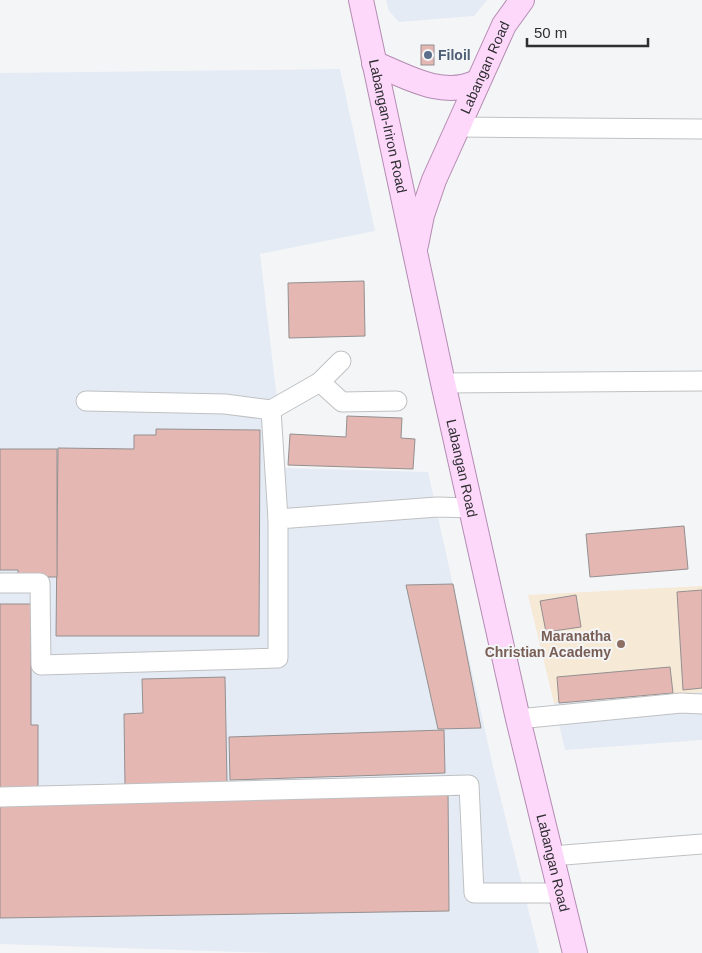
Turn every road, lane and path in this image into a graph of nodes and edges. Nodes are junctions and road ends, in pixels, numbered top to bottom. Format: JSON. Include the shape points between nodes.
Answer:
{"nodes":[{"id":1,"x":361,"y":0,"type":"edge"},
{"id":2,"x":522,"y":0,"type":"edge"},
{"id":3,"x":374,"y":63,"type":"junction"},
{"id":4,"x":477,"y":82,"type":"junction"},
{"id":5,"x":458,"y":127,"type":"junction"},
{"id":6,"x":702,"y":129,"type":"edge"},
{"id":7,"x":414,"y":252,"type":"junction"},
{"id":8,"x":341,"y":361,"type":"dead end"},
{"id":9,"x":702,"y":381,"type":"edge"},
{"id":10,"x":320,"y":382,"type":"junction"},
{"id":11,"x":443,"y":383,"type":"junction"},
{"id":12,"x":86,"y":401,"type":"dead end"},
{"id":13,"x":397,"y":401,"type":"dead end"},
{"id":14,"x":271,"y":410,"type":"junction"},
{"id":15,"x":472,"y":508,"type":"junction"},
{"id":16,"x":278,"y":520,"type":"junction"},
{"id":17,"x":0,"y":583,"type":"edge"},
{"id":18,"x":702,"y":704,"type":"edge"},
{"id":19,"x":518,"y":719,"type":"junction"},
{"id":20,"x":0,"y":797,"type":"edge"},
{"id":21,"x":702,"y":844,"type":"edge"},
{"id":22,"x":552,"y":856,"type":"junction"},
{"id":23,"x":560,"y":893,"type":"junction"},
{"id":24,"x":575,"y":953,"type":"edge"}],
"edges":[{"from":1,"to":3,"type":"main road","name":"Labangan-Iriron Road"},
{"from":2,"to":4,"type":"main road","name":"Labangan Road","via":[[504,25]]},
{"from":3,"to":4,"type":"main road","via":[[427,84],[454,88]]},
{"from":3,"to":7,"type":"main road","name":"Labangan-Iriron Road"},
{"from":4,"to":5,"type":"main road","name":"Labangan Road"},
{"from":5,"to":6,"type":"street"},
{"from":5,"to":7,"type":"main road","name":"Labangan Road","via":[[434,180]]},
{"from":7,"to":11,"type":"main road","name":"Labangan Road"},
{"from":8,"to":10,"type":"street"},
{"from":9,"to":11,"type":"street"},
{"from":10,"to":13,"type":"street","via":[[342,402]]},
{"from":10,"to":14,"type":"street"},
{"from":11,"to":15,"type":"main road","name":"Labangan Road"},
{"from":12,"to":14,"type":"street","via":[[225,404]]},
{"from":14,"to":16,"type":"street"},
{"from":15,"to":16,"type":"street","via":[[437,507]]},
{"from":15,"to":19,"type":"main road","name":"Labangan Road"},
{"from":16,"to":17,"type":"street","via":[[278,658],[41,665],[40,583]]},
{"from":18,"to":19,"type":"street","via":[[681,703]]},
{"from":19,"to":22,"type":"main road","name":"Labangan Road"},
{"from":20,"to":23,"type":"street","via":[[469,784],[474,893]]},
{"from":21,"to":22,"type":"street"},
{"from":22,"to":23,"type":"main road","name":"Labangan Road"},
{"from":23,"to":24,"type":"main road","name":"Labangan Road"}]}
